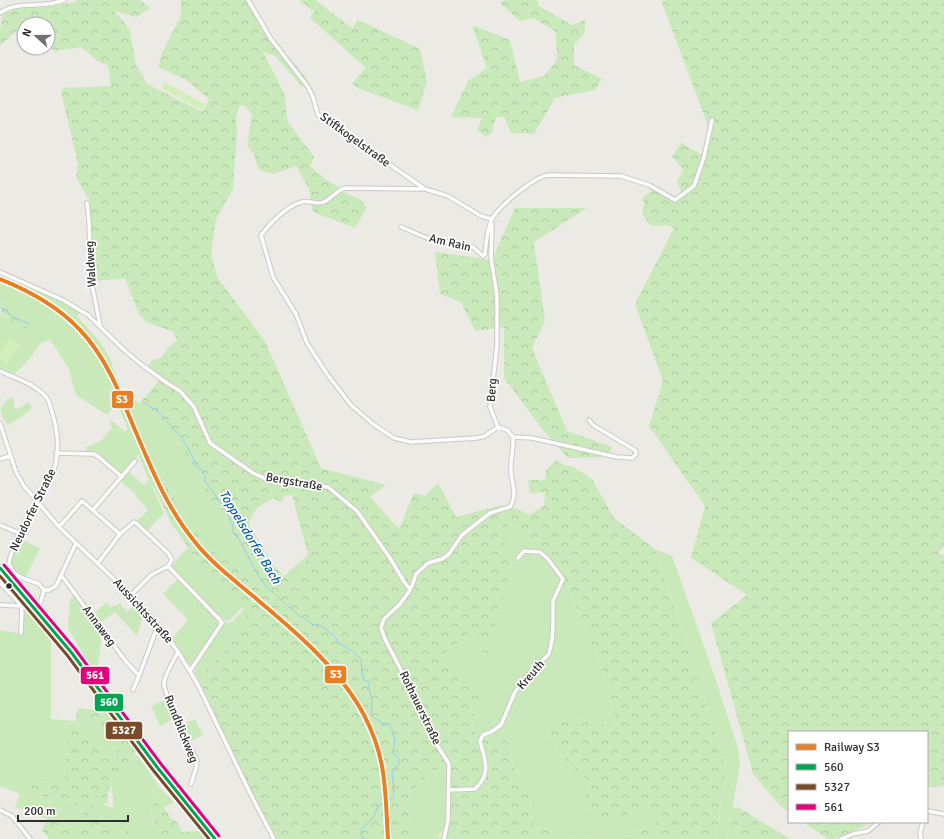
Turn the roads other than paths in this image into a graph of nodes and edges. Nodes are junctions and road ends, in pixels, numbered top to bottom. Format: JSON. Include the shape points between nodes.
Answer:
{"nodes":[{"id":1,"x":64,"y":0,"type":"edge"},
{"id":2,"x":248,"y":0,"type":"edge"},
{"id":3,"x":0,"y":13,"type":"edge"},
{"id":4,"x":712,"y":120,"type":"dead end"},
{"id":5,"x":425,"y":189,"type":"junction"},
{"id":6,"x":87,"y":203,"type":"dead end"},
{"id":7,"x":492,"y":219,"type":"junction"},
{"id":8,"x":401,"y":228,"type":"dead end"},
{"id":9,"x":0,"y":272,"type":"edge"},
{"id":10,"x":100,"y":325,"type":"junction"},
{"id":11,"x":0,"y":371,"type":"edge"},
{"id":12,"x":589,"y":420,"type":"dead end"},
{"id":13,"x":0,"y":423,"type":"edge"},
{"id":14,"x":498,"y":427,"type":"junction"},
{"id":15,"x":513,"y":437,"type":"junction"},
{"id":16,"x":56,"y":453,"type":"junction"},
{"id":17,"x":10,"y":456,"type":"junction"},
{"id":18,"x":0,"y":459,"type":"edge"},
{"id":19,"x":135,"y":461,"type":"dead end"},
{"id":20,"x":122,"y":477,"type":"junction"},
{"id":21,"x":37,"y":502,"type":"junction"},
{"id":22,"x":93,"y":510,"type":"junction"},
{"id":23,"x":0,"y":525,"type":"edge"},
{"id":24,"x":59,"y":526,"type":"junction"},
{"id":25,"x":19,"y":533,"type":"junction"},
{"id":26,"x":120,"y":534,"type":"junction"},
{"id":27,"x":76,"y":543,"type":"junction"},
{"id":28,"x":518,"y":558,"type":"dead end"},
{"id":29,"x":98,"y":563,"type":"junction"},
{"id":30,"x":168,"y":566,"type":"junction"},
{"id":31,"x":1,"y":572,"type":"edge"},
{"id":32,"x":62,"y":575,"type":"junction"},
{"id":33,"x":0,"y":583,"type":"edge"},
{"id":34,"x":410,"y":588,"type":"junction"},
{"id":35,"x":44,"y":590,"type":"junction"},
{"id":36,"x":131,"y":595,"type":"junction"},
{"id":37,"x":0,"y":605,"type":"edge"},
{"id":38,"x":22,"y":606,"type":"junction"},
{"id":39,"x":35,"y":608,"type":"junction"},
{"id":40,"x":158,"y":625,"type":"junction"},
{"id":41,"x":21,"y":634,"type":"dead end"},
{"id":42,"x":178,"y":652,"type":"junction"},
{"id":43,"x":190,"y":670,"type":"junction"},
{"id":44,"x":140,"y":676,"type":"junction"},
{"id":45,"x":133,"y":690,"type":"dead end"},
{"id":46,"x":191,"y":784,"type":"dead end"},
{"id":47,"x":449,"y":790,"type":"junction"},
{"id":48,"x":0,"y":810,"type":"edge"},
{"id":49,"x":928,"y":811,"type":"edge"},
{"id":50,"x":944,"y":814,"type":"edge"},
{"id":51,"x":878,"y":823,"type":"edge"},
{"id":52,"x":923,"y":823,"type":"edge"},
{"id":53,"x":29,"y":839,"type":"edge"},
{"id":54,"x":215,"y":839,"type":"edge"},
{"id":55,"x":274,"y":839,"type":"edge"},
{"id":56,"x":444,"y":839,"type":"edge"},
{"id":57,"x":841,"y":839,"type":"edge"},
{"id":58,"x":921,"y":839,"type":"edge"}],
"edges":[{"from":1,"to":3,"type":"street","via":[[16,6]]},
{"from":2,"to":5,"type":"street","name":"Stiftkogelstraße","via":[[271,39],[308,87],[318,116]]},
{"from":4,"to":7,"type":"street","via":[[704,157],[694,186],[675,200],[649,185],[621,176],[544,176],[524,187]]},
{"from":5,"to":7,"type":"street","name":"Stiftkogelstraße","via":[[448,196],[481,216]]},
{"from":5,"to":14,"type":"street","name":"Stiftkogelstraße","via":[[345,188],[320,203],[304,201],[295,204],[274,220],[262,235],[263,242],[274,277],[296,314],[307,343],[351,405],[373,424],[394,438],[411,442],[477,438]]},
{"from":6,"to":10,"type":"street","name":"Waldweg","via":[[91,280]]},
{"from":7,"to":8,"type":"street","name":"Am Rain","via":[[483,256],[473,247],[427,238]]},
{"from":7,"to":14,"type":"street","name":"Berg","via":[[491,258],[497,296],[497,345],[490,407]]},
{"from":9,"to":10,"type":"street","name":"Bergstraße","via":[[63,300]]},
{"from":10,"to":34,"type":"street","name":"Bergstraße","via":[[124,350],[189,400],[210,443],[266,479],[328,488],[348,503],[357,511]]},
{"from":11,"to":16,"type":"street","name":"Neudorfer Straße","via":[[14,376],[48,399],[56,423]]},
{"from":12,"to":15,"type":"street","via":[[593,426],[633,449],[636,454],[632,458],[617,457],[532,438]]},
{"from":13,"to":17,"type":"street","name":"Aussichtsstraße"},
{"from":14,"to":15,"type":"street","via":[[507,430]]},
{"from":15,"to":34,"type":"street","via":[[511,472],[515,490],[510,506],[490,513],[462,535],[449,554],[428,563],[416,574]]},
{"from":16,"to":20,"type":"street","via":[[94,454]]},
{"from":16,"to":21,"type":"street","name":"Neudorfer Straße","via":[[53,473]]},
{"from":17,"to":18,"type":"street"},
{"from":17,"to":21,"type":"street","name":"Aussichtsstraße","via":[[20,480]]},
{"from":19,"to":20,"type":"street"},
{"from":20,"to":22,"type":"street"},
{"from":21,"to":24,"type":"street","name":"Aussichtsstraße"},
{"from":21,"to":25,"type":"street","name":"Neudorfer Straße"},
{"from":22,"to":24,"type":"street","via":[[82,501]]},
{"from":22,"to":26,"type":"street"},
{"from":23,"to":25,"type":"street"},
{"from":24,"to":27,"type":"street","name":"Aussichtsstraße"},
{"from":25,"to":35,"type":"street","name":"Neudorfer Straße","via":[[10,558],[11,569],[20,577],[39,584]]},
{"from":26,"to":29,"type":"street"},
{"from":26,"to":30,"type":"street","via":[[129,525],[136,523],[171,557]]},
{"from":27,"to":29,"type":"street","name":"Aussichtsstraße"},
{"from":27,"to":32,"type":"street"},
{"from":28,"to":47,"type":"street","name":"Kreuth","via":[[524,551],[540,552],[563,579],[553,601],[549,654],[523,680],[501,725],[483,735],[480,741],[486,769],[479,786],[475,789]]},
{"from":29,"to":36,"type":"street","name":"Aussichtsstraße"},
{"from":30,"to":36,"type":"street","via":[[151,575]]},
{"from":30,"to":43,"type":"street","via":[[222,624]]},
{"from":31,"to":39,"type":"main road"},
{"from":32,"to":35,"type":"street","via":[[53,588]]},
{"from":32,"to":44,"type":"street","name":"Annaweg","via":[[124,659]]},
{"from":33,"to":38,"type":"street"},
{"from":34,"to":47,"type":"street","name":"Rothauerstraße","via":[[400,604],[384,619],[381,628],[432,737],[449,764]]},
{"from":35,"to":39,"type":"street","via":[[41,601]]},
{"from":36,"to":40,"type":"street","name":"Aussichtsstraße"},
{"from":37,"to":38,"type":"street"},
{"from":38,"to":41,"type":"street"},
{"from":39,"to":54,"type":"main road"},
{"from":40,"to":42,"type":"street","name":"Aussichtsstraße"},
{"from":40,"to":44,"type":"street"},
{"from":42,"to":43,"type":"street","name":"Aussichtsstraße"},
{"from":42,"to":46,"type":"street","name":"Rundblickweg","via":[[164,686],[197,761]]},
{"from":43,"to":55,"type":"street","name":"Aussichtsstraße"},
{"from":44,"to":45,"type":"street"},
{"from":47,"to":56,"type":"street","name":"Rothauerstraße","via":[[448,820]]},
{"from":48,"to":53,"type":"street","via":[[12,816]]},
{"from":49,"to":50,"type":"street"},
{"from":51,"to":57,"type":"street","via":[[868,831]]},
{"from":52,"to":58,"type":"street"}]}
